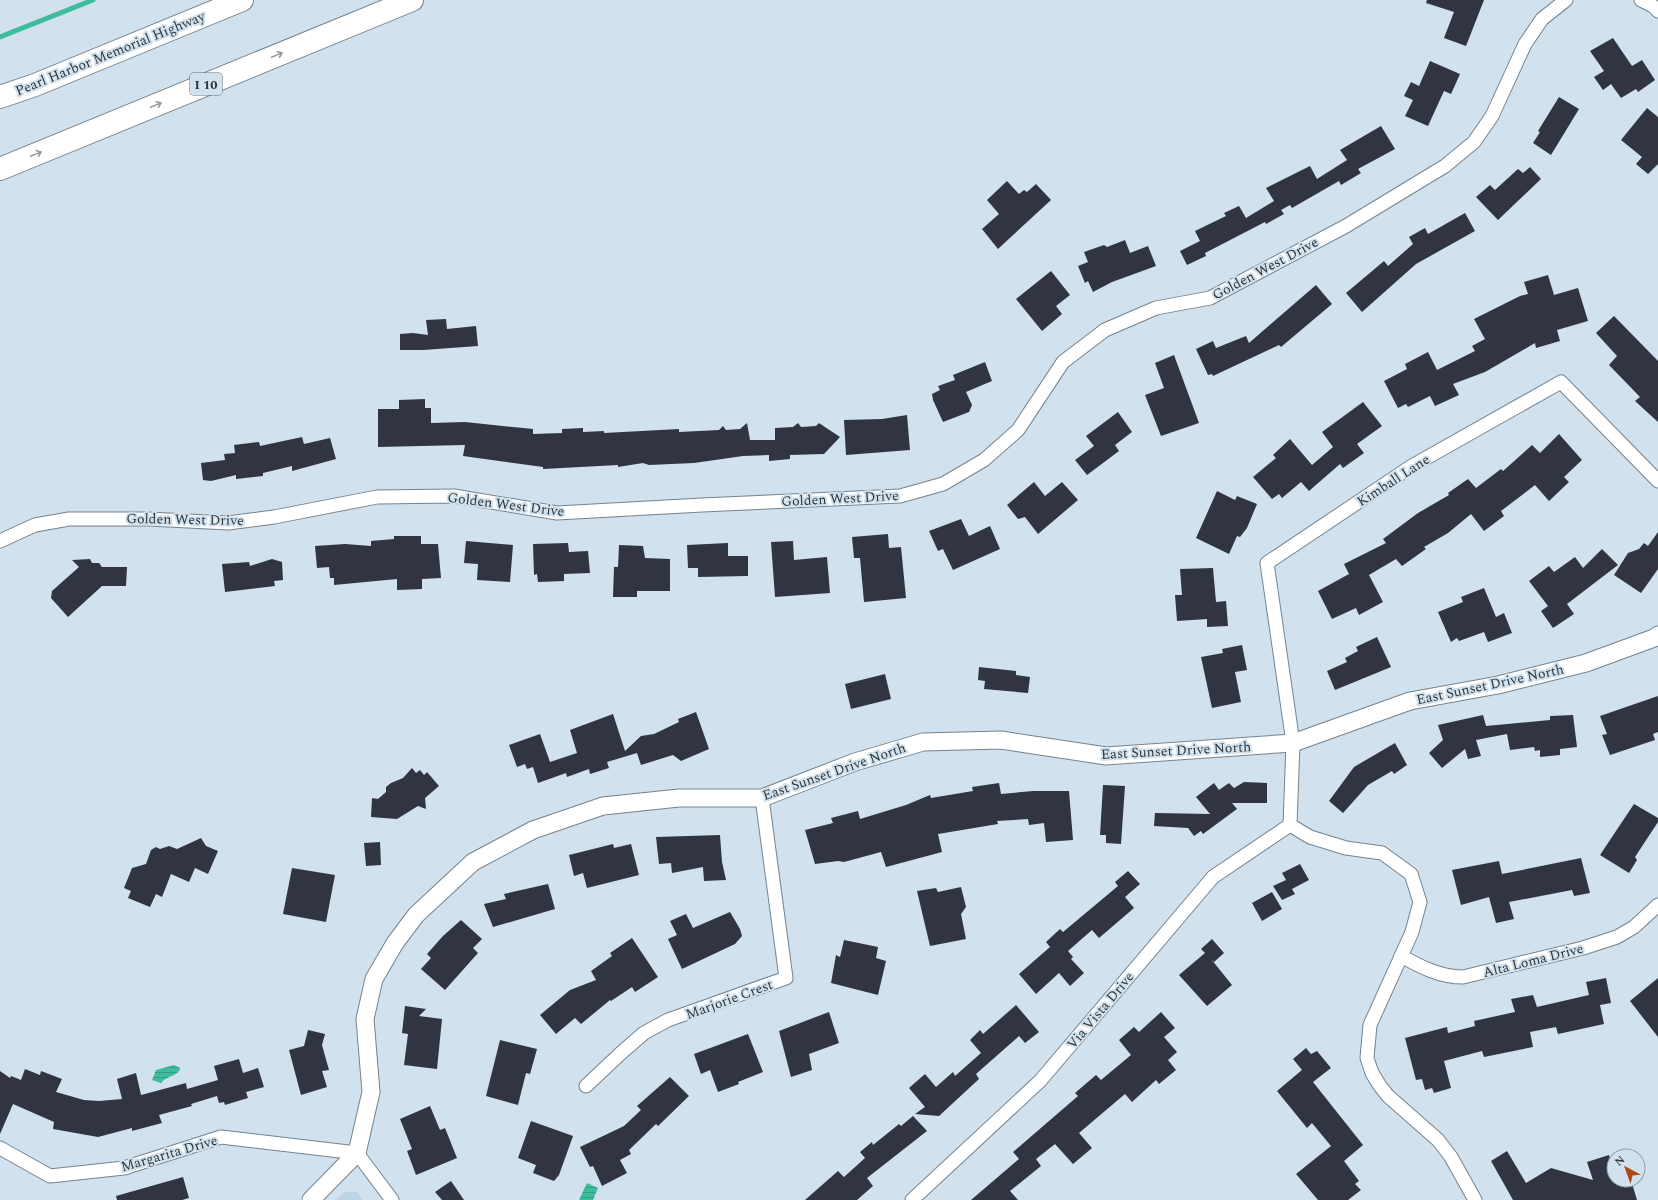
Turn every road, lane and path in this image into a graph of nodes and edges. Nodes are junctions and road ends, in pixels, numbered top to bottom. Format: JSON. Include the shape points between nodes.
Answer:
{"nodes":[{"id":1,"x":242,"y":0,"type":"edge"},
{"id":2,"x":412,"y":0,"type":"edge"},
{"id":3,"x":1566,"y":0,"type":"edge"},
{"id":4,"x":1641,"y":0,"type":"edge"},
{"id":5,"x":1658,"y":11,"type":"edge"},
{"id":6,"x":0,"y":97,"type":"edge"},
{"id":7,"x":0,"y":169,"type":"edge"},
{"id":8,"x":1658,"y":481,"type":"edge"},
{"id":9,"x":0,"y":541,"type":"edge"},
{"id":10,"x":1658,"y":635,"type":"edge"},
{"id":11,"x":1293,"y":743,"type":"junction"},
{"id":12,"x":762,"y":798,"type":"junction"},
{"id":13,"x":1290,"y":825,"type":"junction"},
{"id":14,"x":1658,"y":905,"type":"edge"},
{"id":15,"x":1401,"y":956,"type":"junction"},
{"id":16,"x":586,"y":1086,"type":"dead end"},
{"id":17,"x":0,"y":1148,"type":"edge"},
{"id":18,"x":357,"y":1153,"type":"junction"},
{"id":19,"x":311,"y":1200,"type":"edge"},
{"id":20,"x":392,"y":1200,"type":"edge"},
{"id":21,"x":912,"y":1200,"type":"edge"},
{"id":22,"x":1474,"y":1200,"type":"edge"}],
"edges":[{"from":1,"to":6,"type":"highway","name":"Pearl Harbor Memorial Highway"},
{"from":7,"to":2,"type":"highway","number":"I 10","one_way":true},
{"from":3,"to":9,"type":"street","name":"Golden West Drive","via":[[1542,18],[1525,44],[1492,116],[1474,142],[1445,166],[1346,226],[1210,298],[1156,308],[1105,330],[1063,362],[1018,430],[984,460],[943,484],[900,496],[557,513],[454,496],[377,497],[274,518],[228,523],[70,518],[35,525]]},
{"from":4,"to":5,"type":"street"},
{"from":8,"to":11,"type":"street","name":"Kimball Lane","via":[[1561,382],[1412,466],[1267,563]]},
{"from":10,"to":11,"type":"street","name":"East Sunset Drive North","via":[[1586,663],[1498,685],[1410,701]]},
{"from":11,"to":12,"type":"street","name":"East Sunset Drive North","via":[[1106,756],[1002,740],[923,742],[855,762]]},
{"from":11,"to":13,"type":"street"},
{"from":12,"to":16,"type":"street","name":"Marjorie Crest","via":[[786,978],[668,1020],[644,1033]]},
{"from":12,"to":18,"type":"street","name":"East Sunset Drive North","via":[[679,798],[603,806],[533,830],[473,862],[416,915],[395,943],[374,979],[365,1019],[371,1092]]},
{"from":13,"to":15,"type":"street","via":[[1310,837],[1346,848],[1382,853],[1411,874],[1420,902],[1412,932]]},
{"from":13,"to":21,"type":"street","name":"Via Vista Drive","via":[[1213,877],[1040,1081]]},
{"from":14,"to":15,"type":"street","name":"Alta Loma Drive","via":[[1634,927],[1617,937],[1583,948],[1463,977],[1437,974]]},
{"from":15,"to":22,"type":"street","via":[[1370,1025],[1367,1058],[1372,1073],[1388,1096],[1438,1140],[1451,1157]]},
{"from":17,"to":18,"type":"street","name":"Margarita Drive","via":[[50,1176],[124,1168],[221,1137]]},
{"from":18,"to":19,"type":"street"},
{"from":18,"to":20,"type":"street"}]}
